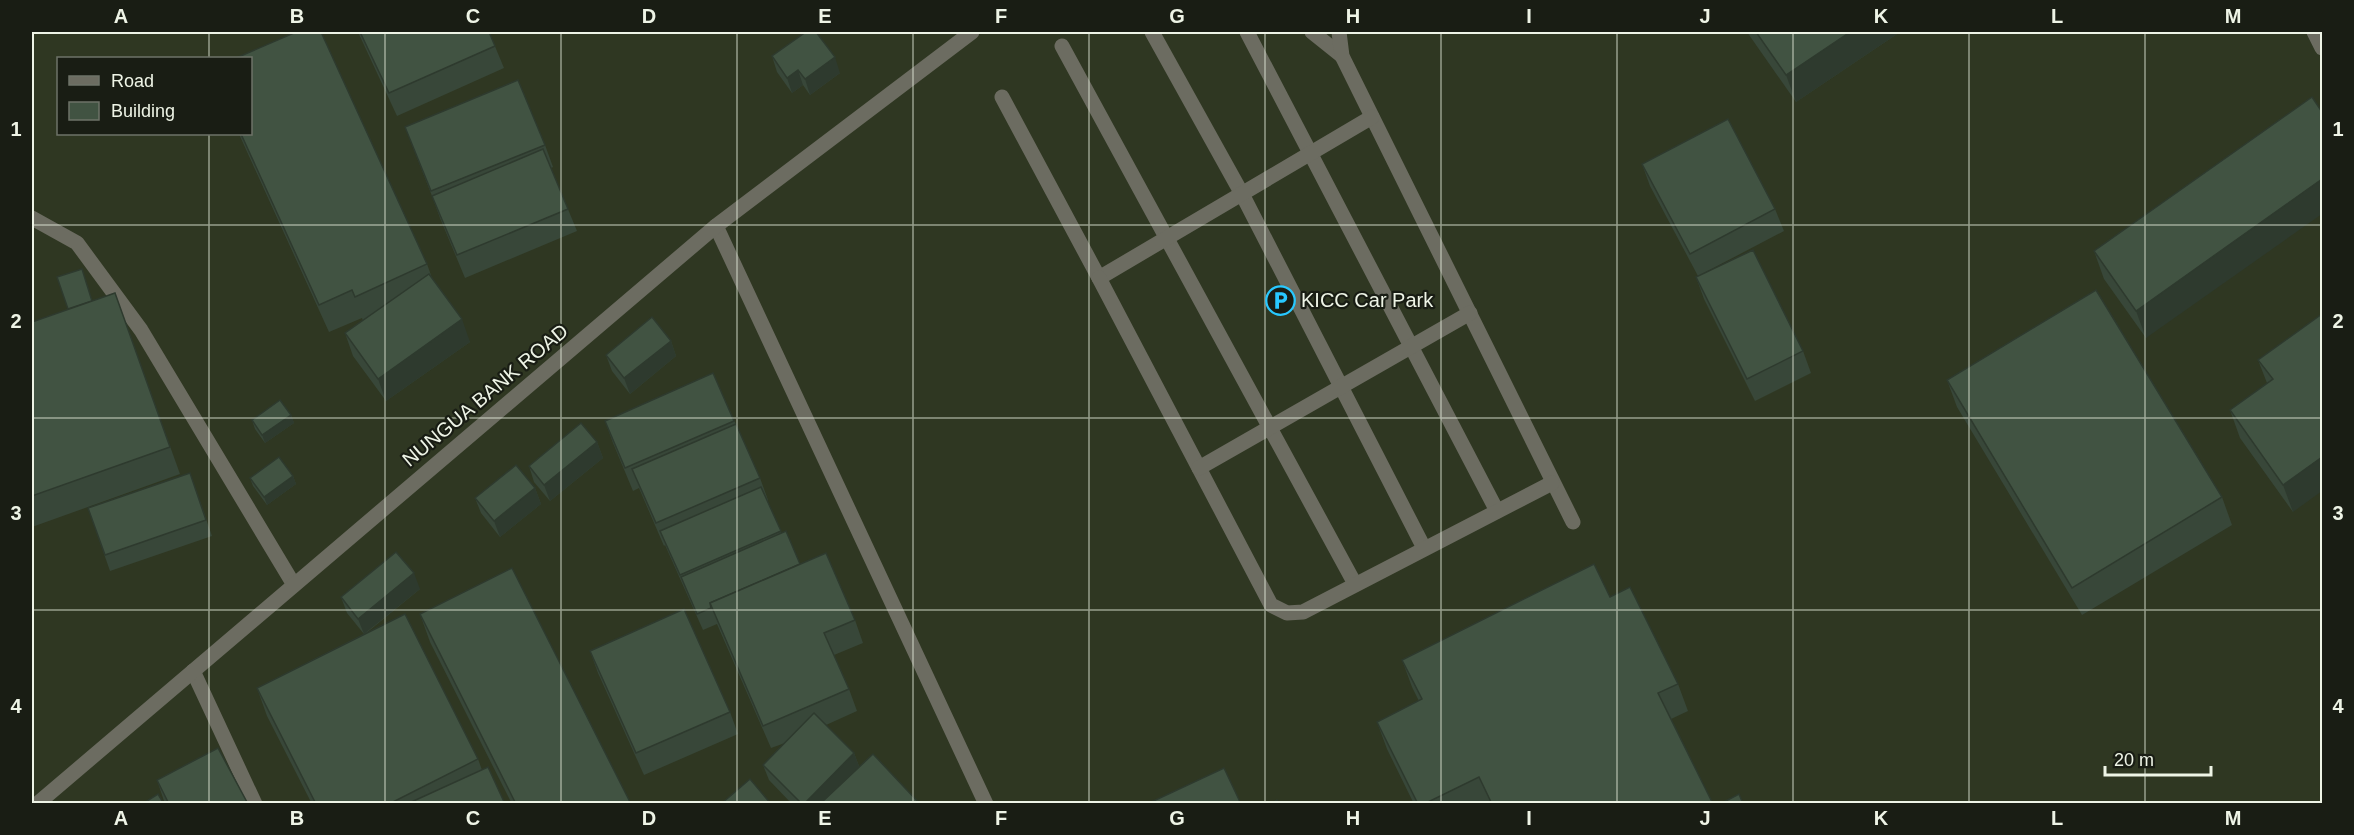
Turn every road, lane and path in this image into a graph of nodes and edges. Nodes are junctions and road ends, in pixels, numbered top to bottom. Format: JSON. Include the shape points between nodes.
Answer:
{"nodes":[{"id":1,"x":972,"y":32,"type":"edge"},
{"id":2,"x":1152,"y":32,"type":"edge"},
{"id":3,"x":1247,"y":32,"type":"edge"},
{"id":4,"x":1312,"y":32,"type":"edge"},
{"id":5,"x":1339,"y":32,"type":"edge"},
{"id":6,"x":2314,"y":32,"type":"edge"},
{"id":7,"x":1062,"y":46,"type":"dead end"},
{"id":8,"x":2322,"y":48,"type":"edge"},
{"id":9,"x":1342,"y":56,"type":"junction"},
{"id":10,"x":1002,"y":97,"type":"dead end"},
{"id":11,"x":1372,"y":117,"type":"junction"},
{"id":12,"x":1310,"y":154,"type":"junction"},
{"id":13,"x":1242,"y":194,"type":"junction"},
{"id":14,"x":32,"y":218,"type":"edge"},
{"id":15,"x":716,"y":226,"type":"junction"},
{"id":16,"x":1168,"y":238,"type":"junction"},
{"id":17,"x":1099,"y":278,"type":"junction"},
{"id":18,"x":1470,"y":314,"type":"junction"},
{"id":19,"x":1410,"y":346,"type":"junction"},
{"id":20,"x":1341,"y":387,"type":"junction"},
{"id":21,"x":1270,"y":427,"type":"junction"},
{"id":22,"x":1199,"y":468,"type":"junction"},
{"id":23,"x":1552,"y":483,"type":"junction"},
{"id":24,"x":1497,"y":511,"type":"junction"},
{"id":25,"x":1573,"y":522,"type":"dead end"},
{"id":26,"x":1424,"y":548,"type":"junction"},
{"id":27,"x":1355,"y":584,"type":"junction"},
{"id":28,"x":294,"y":585,"type":"junction"},
{"id":29,"x":193,"y":671,"type":"junction"},
{"id":30,"x":37,"y":804,"type":"edge"},
{"id":31,"x":255,"y":804,"type":"edge"},
{"id":32,"x":986,"y":804,"type":"edge"}],
"edges":[{"from":1,"to":15,"type":"street","name":"NUNGUA BANK ROAD"},
{"from":2,"to":13,"type":"street"},
{"from":3,"to":12,"type":"street"},
{"from":4,"to":9,"type":"street"},
{"from":5,"to":9,"type":"street"},
{"from":6,"to":8,"type":"street"},
{"from":7,"to":16,"type":"street"},
{"from":9,"to":11,"type":"street"},
{"from":10,"to":17,"type":"street"},
{"from":11,"to":12,"type":"street"},
{"from":11,"to":18,"type":"street"},
{"from":12,"to":13,"type":"street"},
{"from":12,"to":19,"type":"street"},
{"from":13,"to":16,"type":"street"},
{"from":13,"to":20,"type":"street"},
{"from":14,"to":28,"type":"street","via":[[77,243],[141,330]]},
{"from":15,"to":28,"type":"street","name":"NUNGUA BANK ROAD"},
{"from":15,"to":32,"type":"street"},
{"from":16,"to":17,"type":"street"},
{"from":16,"to":21,"type":"street"},
{"from":17,"to":22,"type":"street"},
{"from":18,"to":19,"type":"street"},
{"from":18,"to":23,"type":"street"},
{"from":19,"to":20,"type":"street"},
{"from":19,"to":24,"type":"street"},
{"from":20,"to":21,"type":"street"},
{"from":20,"to":26,"type":"street"},
{"from":21,"to":22,"type":"street"},
{"from":21,"to":27,"type":"street"},
{"from":22,"to":27,"type":"street","via":[[1271,605],[1287,613],[1303,612]]},
{"from":23,"to":24,"type":"street"},
{"from":23,"to":25,"type":"street"},
{"from":24,"to":26,"type":"street"},
{"from":26,"to":27,"type":"street"},
{"from":28,"to":29,"type":"street","name":"NUNGUA BANK ROAD"},
{"from":29,"to":30,"type":"street","name":"NUNGUA BANK ROAD"},
{"from":29,"to":31,"type":"street"}]}
